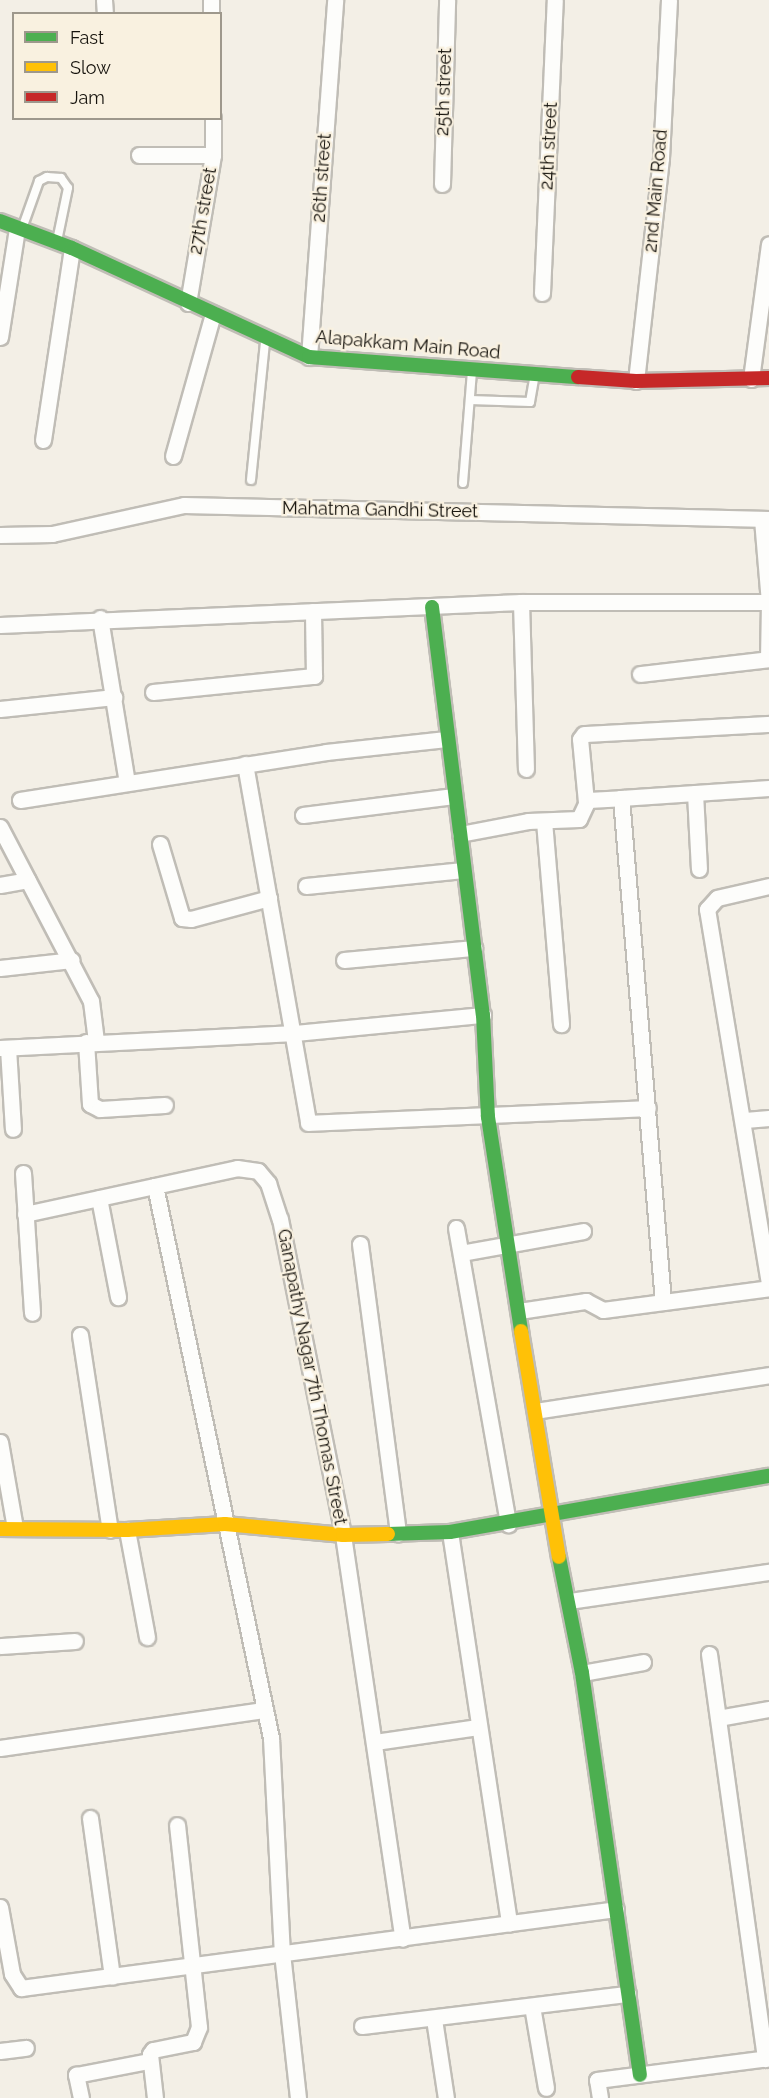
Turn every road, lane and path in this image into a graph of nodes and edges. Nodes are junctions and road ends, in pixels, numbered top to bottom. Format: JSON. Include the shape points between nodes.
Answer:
{"nodes":[{"id":1,"x":335,"y":0,"type":"edge"},
{"id":2,"x":447,"y":0,"type":"edge"},
{"id":3,"x":555,"y":0,"type":"edge"},
{"id":4,"x":669,"y":0,"type":"edge"},
{"id":5,"x":213,"y":120,"type":"edge"},
{"id":6,"x":139,"y":155,"type":"dead end"},
{"id":7,"x":213,"y":155,"type":"junction"},
{"id":8,"x":442,"y":184,"type":"dead end"},
{"id":9,"x":0,"y":221,"type":"edge"},
{"id":10,"x":19,"y":230,"type":"junction"},
{"id":11,"x":57,"y":243,"type":"junction"},
{"id":12,"x":769,"y":244,"type":"edge"},
{"id":13,"x":72,"y":248,"type":"junction"},
{"id":14,"x":542,"y":293,"type":"dead end"},
{"id":15,"x":188,"y":303,"type":"junction"},
{"id":16,"x":213,"y":314,"type":"junction"},
{"id":17,"x":0,"y":337,"type":"edge"},
{"id":18,"x":265,"y":337,"type":"junction"},
{"id":19,"x":309,"y":357,"type":"junction"},
{"id":20,"x":472,"y":369,"type":"junction"},
{"id":21,"x":535,"y":373,"type":"junction"},
{"id":22,"x":769,"y":378,"type":"edge"},
{"id":23,"x":751,"y":379,"type":"junction"},
{"id":24,"x":636,"y":381,"type":"junction"},
{"id":25,"x":470,"y":400,"type":"junction"},
{"id":26,"x":43,"y":440,"type":"dead end"},
{"id":27,"x":172,"y":456,"type":"dead end"},
{"id":28,"x":251,"y":480,"type":"dead end"},
{"id":29,"x":463,"y":483,"type":"dead end"},
{"id":30,"x":766,"y":519,"type":"edge"},
{"id":31,"x":0,"y":535,"type":"edge"},
{"id":32,"x":521,"y":602,"type":"junction"},
{"id":33,"x":769,"y":602,"type":"edge"},
{"id":34,"x":432,"y":607,"type":"junction"},
{"id":35,"x":313,"y":611,"type":"junction"},
{"id":36,"x":100,"y":618,"type":"junction"},
{"id":37,"x":0,"y":625,"type":"edge"},
{"id":38,"x":769,"y":659,"type":"edge"},
{"id":39,"x":640,"y":674,"type":"dead end"},
{"id":40,"x":153,"y":693,"type":"dead end"},
{"id":41,"x":114,"y":697,"type":"junction"},
{"id":42,"x":0,"y":709,"type":"edge"},
{"id":43,"x":769,"y":724,"type":"edge"},
{"id":44,"x":446,"y":739,"type":"junction"},
{"id":45,"x":245,"y":764,"type":"junction"},
{"id":46,"x":526,"y":769,"type":"dead end"},
{"id":47,"x":127,"y":782,"type":"junction"},
{"id":48,"x":769,"y":788,"type":"edge"},
{"id":49,"x":695,"y":793,"type":"junction"},
{"id":50,"x":454,"y":796,"type":"junction"},
{"id":51,"x":621,"y":798,"type":"junction"},
{"id":52,"x":20,"y":800,"type":"dead end"},
{"id":53,"x":586,"y":802,"type":"junction"},
{"id":54,"x":303,"y":815,"type":"dead end"},
{"id":55,"x":544,"y":821,"type":"junction"},
{"id":56,"x":0,"y":827,"type":"edge"},
{"id":57,"x":460,"y":834,"type":"junction"},
{"id":58,"x":160,"y":844,"type":"dead end"},
{"id":59,"x":699,"y":869,"type":"dead end"},
{"id":60,"x":463,"y":870,"type":"junction"},
{"id":61,"x":28,"y":880,"type":"junction"},
{"id":62,"x":0,"y":885,"type":"edge"},
{"id":63,"x":306,"y":886,"type":"dead end"},
{"id":64,"x":769,"y":886,"type":"edge"},
{"id":65,"x":269,"y":898,"type":"junction"},
{"id":66,"x":474,"y":948,"type":"junction"},
{"id":67,"x":72,"y":960,"type":"junction"},
{"id":68,"x":344,"y":960,"type":"dead end"},
{"id":69,"x":0,"y":968,"type":"edge"},
{"id":70,"x":483,"y":1015,"type":"junction"},
{"id":71,"x":561,"y":1024,"type":"dead end"},
{"id":72,"x":295,"y":1033,"type":"junction"},
{"id":73,"x":91,"y":1041,"type":"junction"},
{"id":74,"x":4,"y":1048,"type":"edge"},
{"id":75,"x":165,"y":1105,"type":"dead end"},
{"id":76,"x":648,"y":1108,"type":"junction"},
{"id":77,"x":488,"y":1117,"type":"junction"},
{"id":78,"x":769,"y":1118,"type":"edge"},
{"id":79,"x":745,"y":1120,"type":"junction"},
{"id":80,"x":13,"y":1129,"type":"dead end"},
{"id":81,"x":23,"y":1173,"type":"dead end"},
{"id":82,"x":155,"y":1186,"type":"junction"},
{"id":83,"x":99,"y":1198,"type":"junction"},
{"id":84,"x":25,"y":1214,"type":"junction"},
{"id":85,"x":456,"y":1228,"type":"dead end"},
{"id":86,"x":583,"y":1231,"type":"dead end"},
{"id":87,"x":766,"y":1240,"type":"edge"},
{"id":88,"x":509,"y":1243,"type":"junction"},
{"id":89,"x":360,"y":1244,"type":"dead end"},
{"id":90,"x":461,"y":1253,"type":"junction"},
{"id":91,"x":769,"y":1286,"type":"edge"},
{"id":92,"x":118,"y":1297,"type":"dead end"},
{"id":93,"x":663,"y":1302,"type":"junction"},
{"id":94,"x":519,"y":1311,"type":"junction"},
{"id":95,"x":32,"y":1313,"type":"dead end"},
{"id":96,"x":80,"y":1335,"type":"dead end"},
{"id":97,"x":769,"y":1375,"type":"edge"},
{"id":98,"x":535,"y":1411,"type":"junction"},
{"id":99,"x":0,"y":1442,"type":"edge"},
{"id":100,"x":769,"y":1476,"type":"edge"},
{"id":101,"x":550,"y":1514,"type":"junction"},
{"id":102,"x":225,"y":1524,"type":"junction"},
{"id":103,"x":508,"y":1524,"type":"junction"},
{"id":104,"x":8,"y":1529,"type":"edge"},
{"id":105,"x":110,"y":1530,"type":"junction"},
{"id":106,"x":128,"y":1530,"type":"junction"},
{"id":107,"x":450,"y":1532,"type":"junction"},
{"id":108,"x":398,"y":1534,"type":"junction"},
{"id":109,"x":344,"y":1535,"type":"junction"},
{"id":110,"x":769,"y":1572,"type":"edge"},
{"id":111,"x":569,"y":1601,"type":"junction"},
{"id":112,"x":147,"y":1638,"type":"dead end"},
{"id":113,"x":75,"y":1641,"type":"dead end"},
{"id":114,"x":0,"y":1646,"type":"edge"},
{"id":115,"x":710,"y":1654,"type":"dead end"},
{"id":116,"x":643,"y":1662,"type":"dead end"},
{"id":117,"x":582,"y":1673,"type":"junction"},
{"id":118,"x":769,"y":1708,"type":"edge"},
{"id":119,"x":265,"y":1710,"type":"junction"},
{"id":120,"x":718,"y":1718,"type":"junction"},
{"id":121,"x":478,"y":1727,"type":"junction"},
{"id":122,"x":375,"y":1742,"type":"junction"},
{"id":123,"x":0,"y":1748,"type":"edge"},
{"id":124,"x":90,"y":1818,"type":"dead end"},
{"id":125,"x":177,"y":1824,"type":"dead end"},
{"id":126,"x":0,"y":1906,"type":"edge"},
{"id":127,"x":616,"y":1909,"type":"junction"},
{"id":128,"x":509,"y":1924,"type":"junction"},
{"id":129,"x":402,"y":1939,"type":"junction"},
{"id":130,"x":282,"y":1953,"type":"junction"},
{"id":131,"x":192,"y":1965,"type":"junction"},
{"id":132,"x":112,"y":1976,"type":"junction"},
{"id":133,"x":628,"y":1994,"type":"junction"},
{"id":134,"x":532,"y":2007,"type":"junction"},
{"id":135,"x":434,"y":2019,"type":"junction"},
{"id":136,"x":362,"y":2026,"type":"dead end"},
{"id":137,"x":26,"y":2048,"type":"dead end"},
{"id":138,"x":0,"y":2051,"type":"edge"},
{"id":139,"x":767,"y":2058,"type":"edge"},
{"id":140,"x":148,"y":2061,"type":"junction"},
{"id":141,"x":640,"y":2075,"type":"junction"},
{"id":142,"x":546,"y":2088,"type":"dead end"},
{"id":143,"x":81,"y":2098,"type":"edge"},
{"id":144,"x":155,"y":2098,"type":"edge"},
{"id":145,"x":298,"y":2098,"type":"edge"},
{"id":146,"x":446,"y":2098,"type":"edge"},
{"id":147,"x":600,"y":2098,"type":"edge"}],
"edges":[{"from":1,"to":19,"type":"street","name":"26th street"},
{"from":2,"to":8,"type":"street","name":"25th street"},
{"from":3,"to":14,"type":"street","name":"24th street"},
{"from":4,"to":24,"type":"street","name":"2nd Main Road","via":[[661,158]]},
{"from":5,"to":7,"type":"street","name":"27th street"},
{"from":6,"to":7,"type":"street"},
{"from":7,"to":15,"type":"street","name":"27th street"},
{"from":9,"to":10,"type":"street","name":"Alapakkam Main Road"},
{"from":10,"to":11,"type":"street","name":"Alapakkam Main Road"},
{"from":10,"to":11,"type":"lane","via":[[39,181],[58,177],[68,188]]},
{"from":10,"to":17,"type":"street"},
{"from":11,"to":13,"type":"street","name":"Alapakkam Main Road"},
{"from":12,"to":23,"type":"street"},
{"from":13,"to":15,"type":"street","name":"Alapakkam Main Road"},
{"from":13,"to":26,"type":"street"},
{"from":15,"to":16,"type":"street","name":"Alapakkam Main Road"},
{"from":16,"to":18,"type":"street","name":"Alapakkam Main Road"},
{"from":16,"to":27,"type":"street"},
{"from":18,"to":19,"type":"street","name":"Alapakkam Main Road"},
{"from":18,"to":28,"type":"lane"},
{"from":19,"to":20,"type":"street","name":"Alapakkam Main Road"},
{"from":20,"to":21,"type":"street","name":"Alapakkam Main Road"},
{"from":20,"to":25,"type":"lane"},
{"from":21,"to":24,"type":"street","name":"Alapakkam Main Road"},
{"from":21,"to":25,"type":"lane","via":[[530,402]]},
{"from":22,"to":23,"type":"street","name":"Alapakkam Main Road"},
{"from":23,"to":24,"type":"street","name":"Alapakkam Main Road"},
{"from":25,"to":29,"type":"lane"},
{"from":30,"to":31,"type":"street","name":"Mahatma Gandhi Street","via":[[184,505],[52,534]]},
{"from":30,"to":33,"type":"street"},
{"from":32,"to":33,"type":"street"},
{"from":32,"to":34,"type":"street"},
{"from":32,"to":46,"type":"street"},
{"from":33,"to":38,"type":"street"},
{"from":34,"to":35,"type":"street"},
{"from":34,"to":44,"type":"street"},
{"from":35,"to":36,"type":"street"},
{"from":35,"to":40,"type":"street","via":[[314,676]]},
{"from":36,"to":37,"type":"street"},
{"from":36,"to":41,"type":"street"},
{"from":38,"to":39,"type":"street"},
{"from":41,"to":42,"type":"street"},
{"from":41,"to":47,"type":"street"},
{"from":43,"to":53,"type":"street","via":[[584,734],[580,739]]},
{"from":44,"to":45,"type":"street"},
{"from":44,"to":50,"type":"street"},
{"from":45,"to":47,"type":"street"},
{"from":45,"to":65,"type":"street"},
{"from":47,"to":52,"type":"street"},
{"from":48,"to":49,"type":"street"},
{"from":49,"to":51,"type":"street"},
{"from":49,"to":59,"type":"street"},
{"from":50,"to":54,"type":"street"},
{"from":50,"to":57,"type":"street"},
{"from":51,"to":53,"type":"street"},
{"from":51,"to":76,"type":"street"},
{"from":53,"to":55,"type":"street","via":[[581,819]]},
{"from":55,"to":57,"type":"street"},
{"from":55,"to":71,"type":"street"},
{"from":56,"to":61,"type":"street"},
{"from":57,"to":60,"type":"street"},
{"from":58,"to":65,"type":"street","via":[[182,918],[191,920]]},
{"from":60,"to":63,"type":"street"},
{"from":60,"to":66,"type":"street"},
{"from":61,"to":62,"type":"street"},
{"from":61,"to":67,"type":"street"},
{"from":64,"to":79,"type":"street","via":[[717,898],[707,909]]},
{"from":65,"to":72,"type":"street"},
{"from":66,"to":68,"type":"street"},
{"from":66,"to":70,"type":"street"},
{"from":67,"to":69,"type":"street"},
{"from":67,"to":73,"type":"street","via":[[91,1001]]},
{"from":70,"to":72,"type":"street"},
{"from":70,"to":77,"type":"street"},
{"from":72,"to":73,"type":"street"},
{"from":72,"to":77,"type":"street","via":[[308,1123]]},
{"from":73,"to":74,"type":"street"},
{"from":73,"to":75,"type":"street","via":[[90,1104],[100,1109]]},
{"from":74,"to":80,"type":"street"},
{"from":76,"to":77,"type":"street"},
{"from":76,"to":93,"type":"street"},
{"from":77,"to":88,"type":"street"},
{"from":78,"to":79,"type":"street"},
{"from":79,"to":87,"type":"street"},
{"from":81,"to":84,"type":"street"},
{"from":82,"to":83,"type":"street","name":"Ganapathy Nagar 7th Thomas Street"},
{"from":82,"to":102,"type":"street"},
{"from":82,"to":109,"type":"street","name":"Ganapathy Nagar 7th Thomas Street","via":[[247,1168],[258,1171],[267,1183],[280,1219]]},
{"from":83,"to":84,"type":"street","name":"Ganapathy Nagar 7th Thomas Street"},
{"from":83,"to":92,"type":"street"},
{"from":84,"to":95,"type":"street"},
{"from":85,"to":90,"type":"street"},
{"from":86,"to":88,"type":"street"},
{"from":87,"to":91,"type":"street"},
{"from":88,"to":90,"type":"street"},
{"from":88,"to":94,"type":"street"},
{"from":89,"to":108,"type":"street"},
{"from":90,"to":103,"type":"street"},
{"from":91,"to":93,"type":"street"},
{"from":93,"to":94,"type":"street","via":[[603,1310],[586,1301]]},
{"from":94,"to":98,"type":"street"},
{"from":96,"to":105,"type":"street"},
{"from":97,"to":98,"type":"street"},
{"from":98,"to":101,"type":"street"},
{"from":99,"to":104,"type":"street"},
{"from":100,"to":101,"type":"street"},
{"from":101,"to":103,"type":"street"},
{"from":101,"to":111,"type":"street"},
{"from":102,"to":106,"type":"street"},
{"from":102,"to":109,"type":"street"},
{"from":102,"to":119,"type":"street"},
{"from":103,"to":107,"type":"street"},
{"from":104,"to":105,"type":"street"},
{"from":105,"to":106,"type":"street"},
{"from":106,"to":112,"type":"street"},
{"from":107,"to":108,"type":"street"},
{"from":107,"to":121,"type":"street"},
{"from":108,"to":109,"type":"street"},
{"from":109,"to":122,"type":"street","name":"Ganapathy Nagar 7th Thomas Street"},
{"from":110,"to":111,"type":"street"},
{"from":111,"to":117,"type":"street"},
{"from":113,"to":114,"type":"street"},
{"from":115,"to":120,"type":"street"},
{"from":116,"to":117,"type":"street"},
{"from":117,"to":127,"type":"street"},
{"from":118,"to":120,"type":"street"},
{"from":119,"to":123,"type":"street"},
{"from":119,"to":130,"type":"street","via":[[271,1738]]},
{"from":120,"to":139,"type":"street"},
{"from":121,"to":122,"type":"street"},
{"from":121,"to":128,"type":"street"},
{"from":122,"to":129,"type":"street","name":"Ganapathy Nagar 7th Thomas Street"},
{"from":124,"to":132,"type":"street"},
{"from":125,"to":131,"type":"street"},
{"from":126,"to":132,"type":"street","via":[[12,1974],[21,1988]]},
{"from":127,"to":128,"type":"street"},
{"from":127,"to":133,"type":"street"},
{"from":128,"to":129,"type":"street"},
{"from":129,"to":130,"type":"street"},
{"from":130,"to":131,"type":"street"},
{"from":130,"to":145,"type":"street"},
{"from":131,"to":132,"type":"street"},
{"from":131,"to":140,"type":"street","via":[[197,2038],[186,2045],[153,2050]]},
{"from":133,"to":134,"type":"street"},
{"from":133,"to":141,"type":"street"},
{"from":134,"to":135,"type":"street"},
{"from":134,"to":142,"type":"street"},
{"from":135,"to":136,"type":"street"},
{"from":135,"to":146,"type":"street"},
{"from":137,"to":138,"type":"street"},
{"from":139,"to":141,"type":"street"},
{"from":140,"to":143,"type":"street","via":[[76,2075]]},
{"from":140,"to":144,"type":"street"},
{"from":141,"to":147,"type":"street","via":[[597,2080]]}]}
